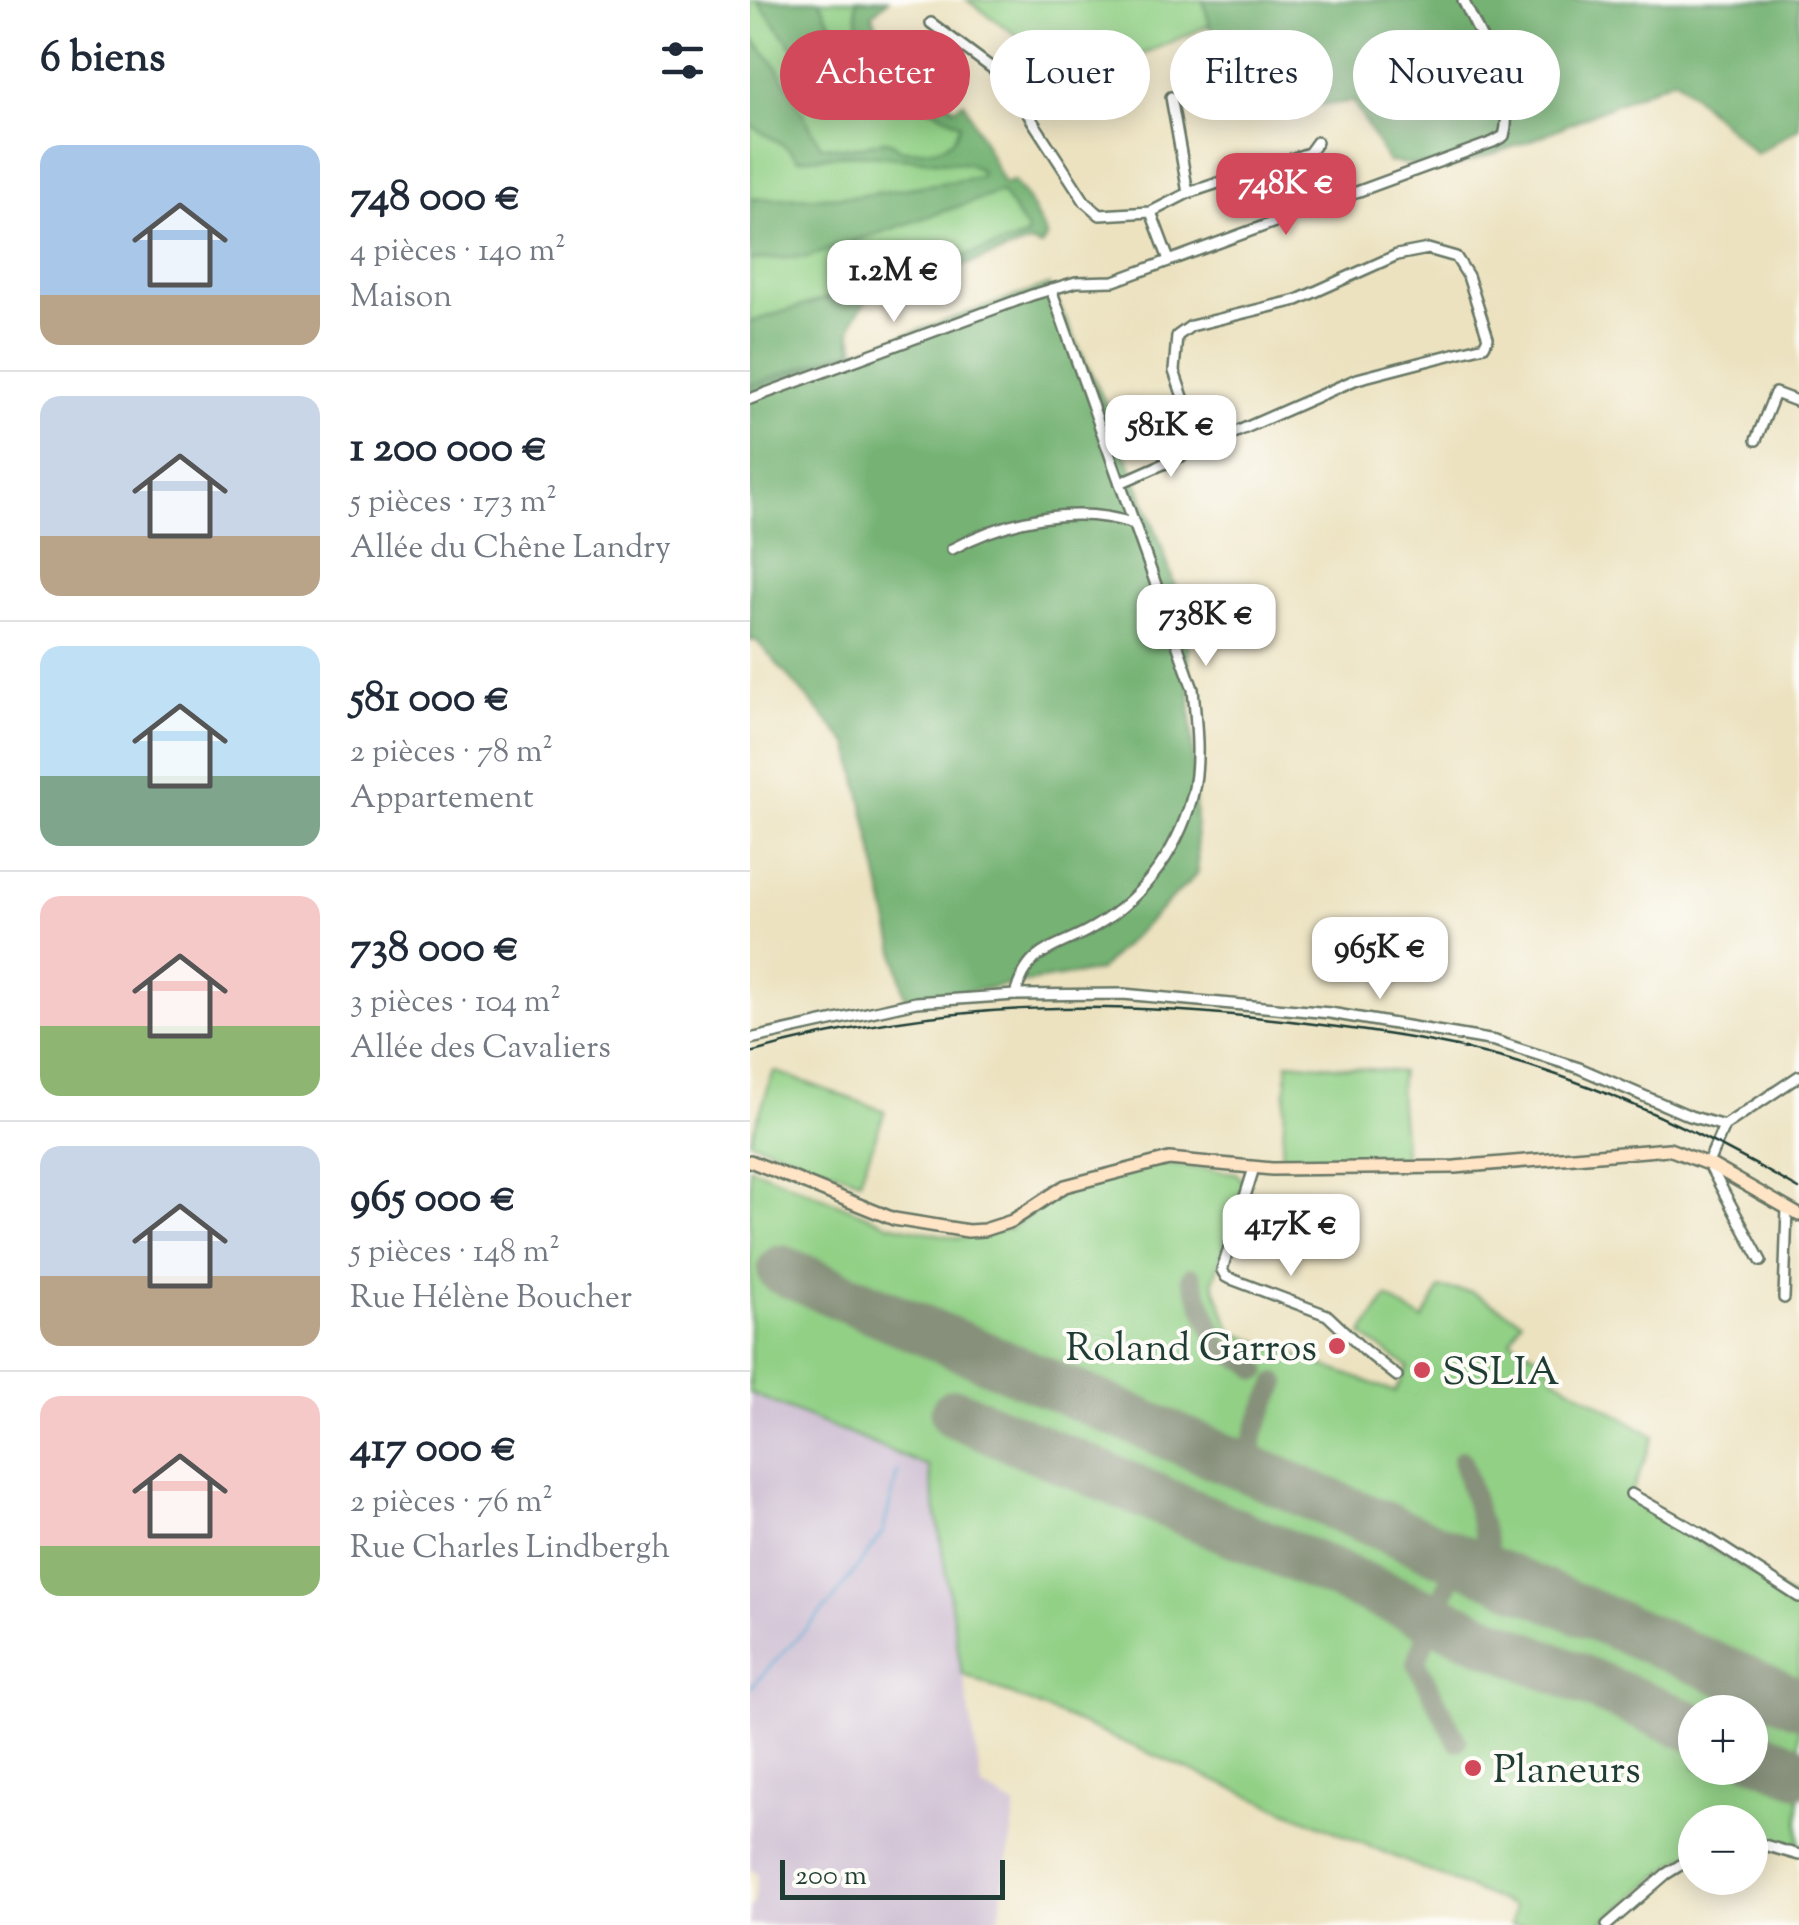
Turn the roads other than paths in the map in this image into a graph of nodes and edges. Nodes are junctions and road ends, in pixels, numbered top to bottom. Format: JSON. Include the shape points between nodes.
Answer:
{"nodes":[{"id":1,"x":1463,"y":0,"type":"edge"},
{"id":2,"x":931,"y":23,"type":"dead end"},
{"id":3,"x":1175,"y":120,"type":"edge"},
{"id":4,"x":1317,"y":142,"type":"dead end"},
{"id":5,"x":1188,"y":193,"type":"junction"},
{"id":6,"x":1152,"y":212,"type":"junction"},
{"id":7,"x":1169,"y":260,"type":"junction"},
{"id":8,"x":1051,"y":289,"type":"junction"},
{"id":9,"x":750,"y":400,"type":"edge"},
{"id":10,"x":1799,"y":402,"type":"edge"},
{"id":11,"x":1756,"y":440,"type":"dead end"},
{"id":12,"x":1200,"y":446,"type":"junction"},
{"id":13,"x":1120,"y":483,"type":"junction"},
{"id":14,"x":1134,"y":524,"type":"junction"},
{"id":15,"x":952,"y":549,"type":"dead end"},
{"id":16,"x":1015,"y":995,"type":"junction"},
{"id":17,"x":750,"y":1039,"type":"edge"},
{"id":18,"x":1799,"y":1076,"type":"edge"},
{"id":19,"x":1724,"y":1126,"type":"junction"},
{"id":20,"x":750,"y":1161,"type":"edge"},
{"id":21,"x":1708,"y":1163,"type":"junction"},
{"id":22,"x":1254,"y":1168,"type":"junction"},
{"id":23,"x":1793,"y":1212,"type":"edge"},
{"id":24,"x":1762,"y":1261,"type":"dead end"},
{"id":25,"x":1784,"y":1298,"type":"dead end"},
{"id":26,"x":1396,"y":1376,"type":"dead end"},
{"id":27,"x":1630,"y":1494,"type":"dead end"},
{"id":28,"x":1799,"y":1597,"type":"edge"},
{"id":29,"x":1768,"y":1846,"type":"edge"},
{"id":30,"x":1799,"y":1855,"type":"edge"},
{"id":31,"x":1678,"y":1867,"type":"edge"},
{"id":32,"x":1607,"y":1925,"type":"edge"}],
"edges":[{"from":1,"to":7,"type":"street","via":[[1502,90],[1504,136]]},
{"from":2,"to":6,"type":"street","via":[[1004,77],[1090,209],[1111,216]]},
{"from":3,"to":5,"type":"street"},
{"from":4,"to":5,"type":"street","via":[[1309,153]]},
{"from":5,"to":6,"type":"street"},
{"from":6,"to":7,"type":"street"},
{"from":7,"to":8,"type":"street","via":[[1114,281]]},
{"from":8,"to":9,"type":"street"},
{"from":8,"to":13,"type":"street"},
{"from":10,"to":11,"type":"street","via":[[1776,394]]},
{"from":12,"to":12,"type":"street","via":[[1357,379],[1484,346],[1488,338],[1456,258],[1414,249],[1297,300],[1191,326],[1177,336],[1174,371]]},
{"from":12,"to":13,"type":"street"},
{"from":13,"to":14,"type":"street"},
{"from":14,"to":15,"type":"street","via":[[1040,517]]},
{"from":14,"to":16,"type":"street","via":[[1193,689],[1193,794],[1157,872],[1114,914],[1039,953]]},
{"from":16,"to":17,"type":"street","via":[[916,1002]]},
{"from":16,"to":19,"type":"street","via":[[1123,994],[1330,1013],[1494,1041]]},
{"from":18,"to":19,"type":"street"},
{"from":19,"to":21,"type":"street"},
{"from":20,"to":22,"type":"street","via":[[894,1219],[957,1230],[1000,1226],[1064,1186],[1152,1161]]},
{"from":21,"to":22,"type":"street","via":[[1643,1149],[1455,1167]]},
{"from":21,"to":23,"type":"street"},
{"from":21,"to":24,"type":"street"},
{"from":22,"to":26,"type":"street","via":[[1222,1270],[1226,1277],[1327,1314]]},
{"from":23,"to":25,"type":"street"},
{"from":27,"to":28,"type":"street"},
{"from":29,"to":30,"type":"street"},
{"from":31,"to":32,"type":"street"}]}
